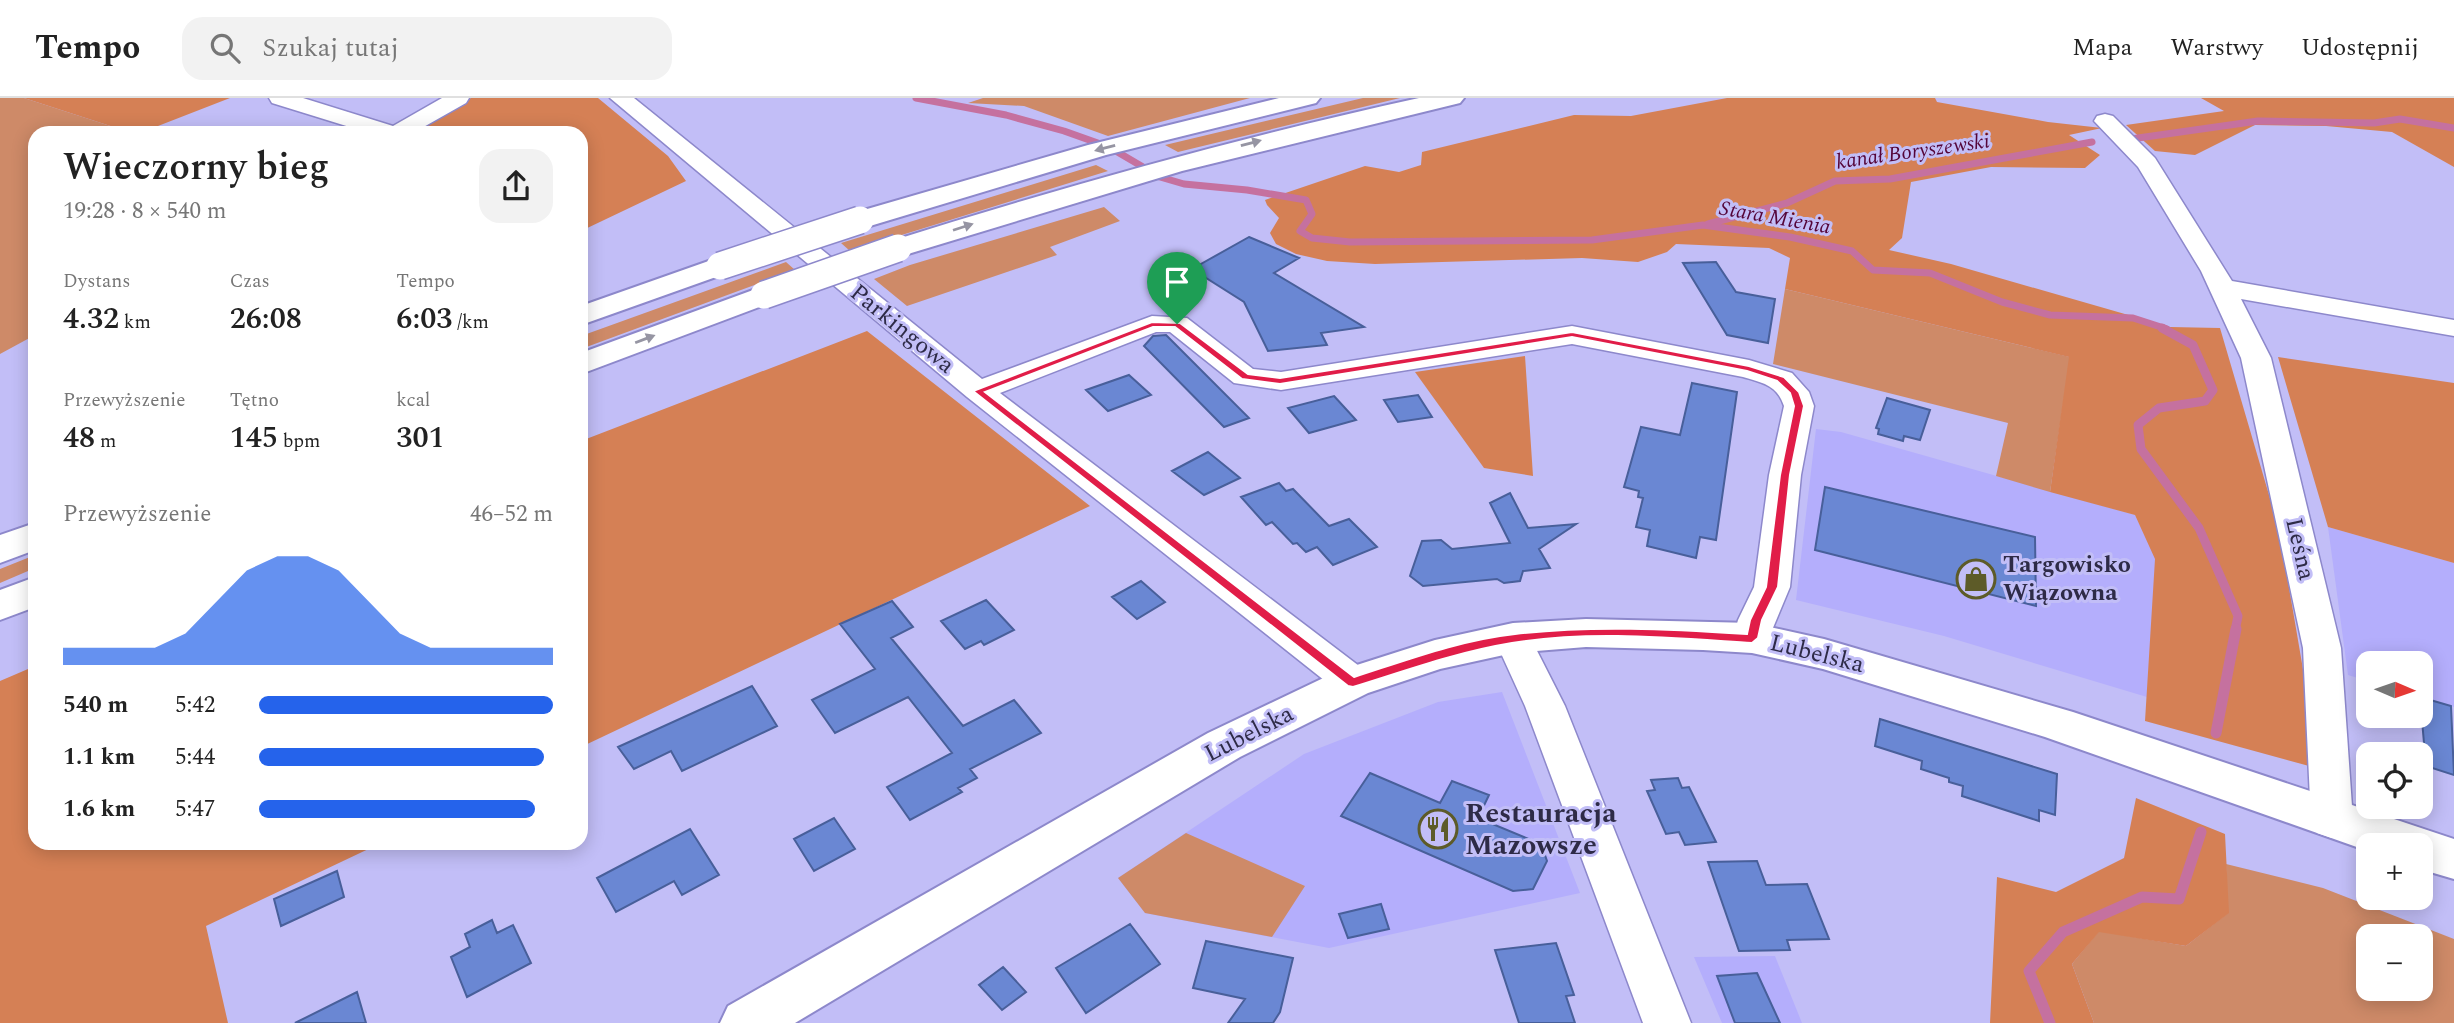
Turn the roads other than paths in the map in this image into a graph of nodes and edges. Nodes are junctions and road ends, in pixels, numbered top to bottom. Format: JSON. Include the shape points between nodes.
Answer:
{"nodes":[{"id":1,"x":280,"y":98,"type":"edge"},
{"id":2,"x":458,"y":98,"type":"edge"},
{"id":3,"x":621,"y":98,"type":"edge"},
{"id":4,"x":1308,"y":98,"type":"edge"},
{"id":5,"x":1452,"y":98,"type":"edge"},
{"id":6,"x":2105,"y":121,"type":"dead end"},
{"id":7,"x":371,"y":126,"type":"edge"},
{"id":8,"x":407,"y":126,"type":"edge"},
{"id":9,"x":2218,"y":279,"type":"junction"},
{"id":10,"x":588,"y":314,"type":"edge"},
{"id":11,"x":2454,"y":328,"type":"edge"},
{"id":12,"x":588,"y":361,"type":"edge"},
{"id":13,"x":978,"y":391,"type":"junction"},
{"id":14,"x":28,"y":538,"type":"edge"},
{"id":15,"x":0,"y":550,"type":"edge"},
{"id":16,"x":28,"y":594,"type":"edge"},
{"id":17,"x":0,"y":606,"type":"edge"},
{"id":18,"x":1513,"y":638,"type":"junction"},
{"id":19,"x":1752,"y":638,"type":"junction"},
{"id":20,"x":1353,"y":682,"type":"junction"},
{"id":21,"x":2332,"y":821,"type":"junction"},
{"id":22,"x":2370,"y":833,"type":"edge"},
{"id":23,"x":2433,"y":853,"type":"edge"},
{"id":24,"x":2454,"y":859,"type":"edge"},
{"id":25,"x":747,"y":1023,"type":"edge"},
{"id":26,"x":1667,"y":1023,"type":"edge"}],
"edges":[{"from":1,"to":7,"type":"street"},
{"from":2,"to":8,"type":"street"},
{"from":3,"to":13,"type":"street","name":"Parkingowa"},
{"from":4,"to":10,"type":"main road","one_way":true,"bridge":true,"via":[[1026,170],[860,220]]},
{"from":12,"to":5,"type":"main road","one_way":true,"bridge":true,"via":[[898,248],[1071,194],[1331,124]]},
{"from":6,"to":9,"type":"street","name":"Leśna","via":[[2147,163]]},
{"from":9,"to":11,"type":"street"},
{"from":9,"to":21,"type":"street","name":"Leśna","via":[[2256,358],[2322,648]]},
{"from":13,"to":19,"type":"street","via":[[1152,324],[1167,323],[1177,324],[1245,377],[1280,381],[1572,334],[1749,369],[1780,379],[1794,392],[1799,406],[1785,475],[1772,587]]},
{"from":13,"to":20,"type":"street","name":"Parkingowa"},
{"from":14,"to":15,"type":"main road"},
{"from":16,"to":17,"type":"main road"},
{"from":18,"to":19,"type":"main road","name":"Lubelska","via":[[1659,633]]},
{"from":18,"to":20,"type":"main road","name":"Lubelska","via":[[1435,655]]},
{"from":18,"to":26,"type":"street","via":[[1545,706]]},
{"from":19,"to":21,"type":"main road","name":"Lubelska","via":[[1824,654],[2058,724]]},
{"from":20,"to":25,"type":"main road","name":"Lubelska","via":[[1224,746]]},
{"from":21,"to":22,"type":"main road","name":"Lubelska"},
{"from":23,"to":24,"type":"main road"}]}
